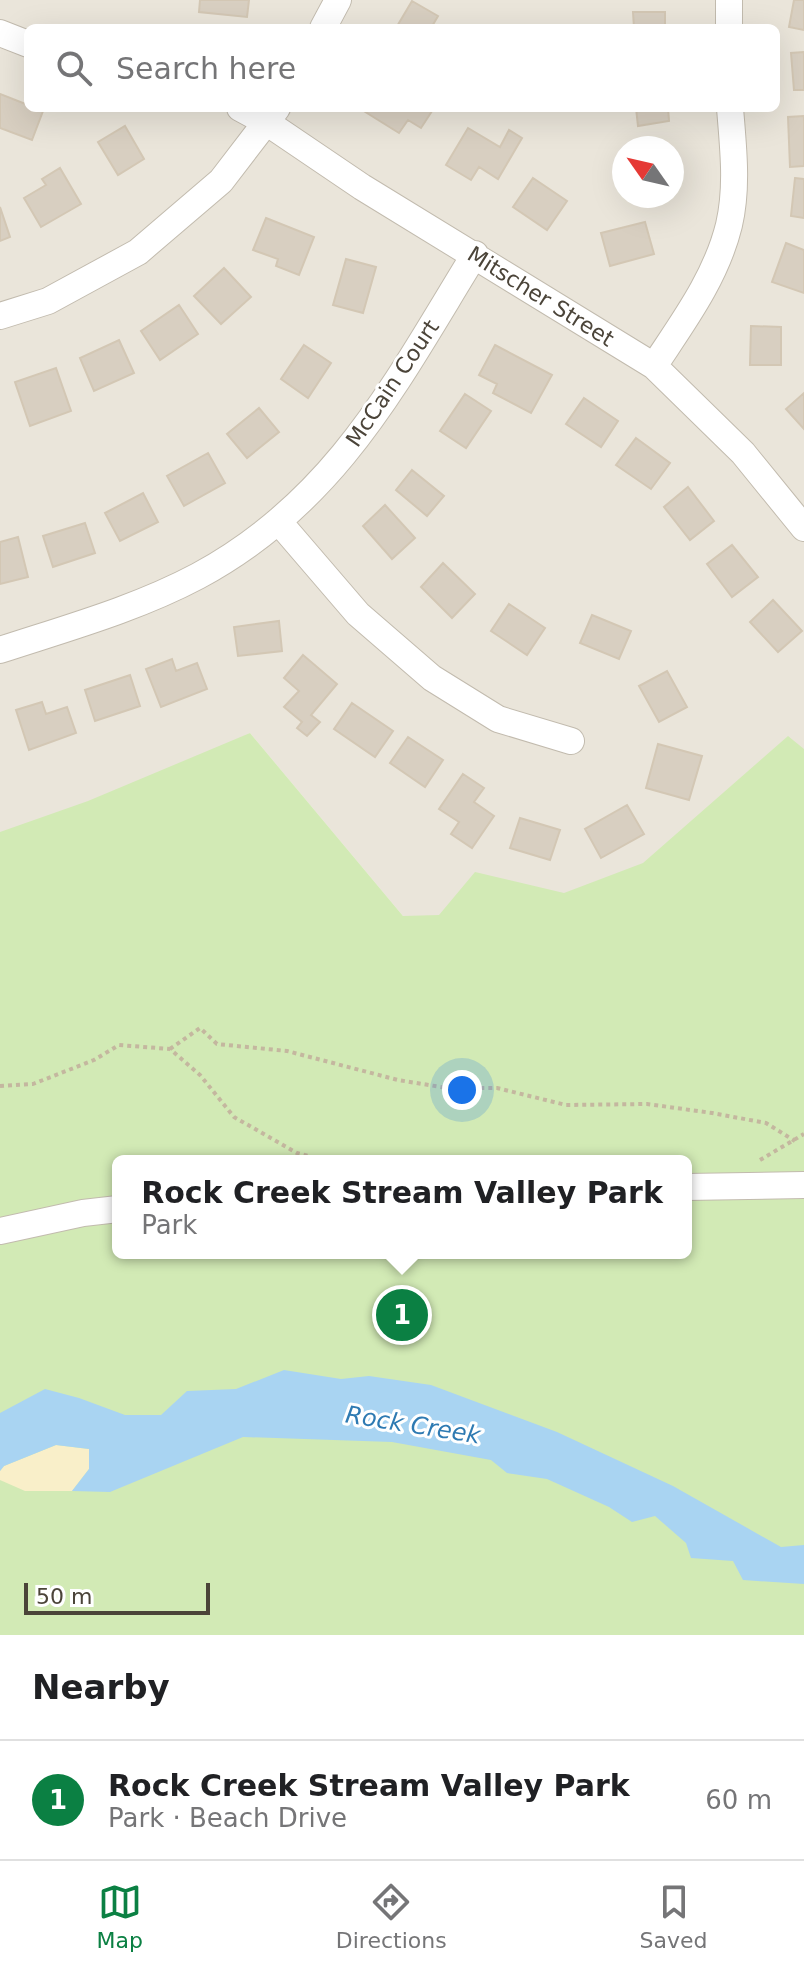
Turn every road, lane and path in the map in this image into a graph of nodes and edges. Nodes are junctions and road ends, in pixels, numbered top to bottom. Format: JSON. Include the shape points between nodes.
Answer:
{"nodes":[{"id":1,"x":338,"y":0,"type":"edge"},
{"id":2,"x":729,"y":0,"type":"edge"},
{"id":3,"x":325,"y":24,"type":"edge"},
{"id":4,"x":729,"y":24,"type":"edge"},
{"id":5,"x":0,"y":33,"type":"edge"},
{"id":6,"x":24,"y":42,"type":"edge"},
{"id":7,"x":730,"y":112,"type":"edge"},
{"id":8,"x":272,"y":115,"type":"edge"},
{"id":9,"x":475,"y":254,"type":"junction"},
{"id":10,"x":0,"y":316,"type":"edge"},
{"id":11,"x":654,"y":366,"type":"junction"},
{"id":12,"x":279,"y":522,"type":"junction"},
{"id":13,"x":804,"y":528,"type":"edge"},
{"id":14,"x":0,"y":650,"type":"edge"},
{"id":15,"x":571,"y":741,"type":"dead end"},
{"id":16,"x":170,"y":1049,"type":"junction"},
{"id":17,"x":0,"y":1086,"type":"edge"},
{"id":18,"x":795,"y":1141,"type":"dead end"},
{"id":19,"x":304,"y":1155,"type":"edge"},
{"id":20,"x":804,"y":1185,"type":"edge"},
{"id":21,"x":692,"y":1187,"type":"edge"},
{"id":22,"x":112,"y":1210,"type":"edge"},
{"id":23,"x":0,"y":1231,"type":"edge"}],
"edges":[{"from":1,"to":3,"type":"street"},
{"from":2,"to":4,"type":"street"},
{"from":5,"to":6,"type":"street"},
{"from":7,"to":11,"type":"street","via":[[734,166],[729,224],[706,286]]},
{"from":8,"to":9,"type":"street","name":"Mitscher Street","via":[[362,187]]},
{"from":8,"to":10,"type":"street","via":[[221,181],[138,252],[48,301]]},
{"from":9,"to":11,"type":"street","name":"Mitscher Street"},
{"from":9,"to":12,"type":"street","name":"McCain Court","via":[[376,416],[327,477]]},
{"from":11,"to":13,"type":"street","name":"Mitscher Street","via":[[743,453]]},
{"from":12,"to":14,"type":"street","name":"McCain Court","via":[[199,575],[160,593]]},
{"from":12,"to":15,"type":"street","via":[[358,614],[432,678],[498,719]]},
{"from":16,"to":17,"type":"path","via":[[119,1045],[33,1084]]},
{"from":16,"to":18,"type":"path","via":[[200,1028],[217,1044],[287,1051],[398,1080],[447,1088],[497,1088],[566,1105],[647,1104],[712,1113],[766,1123]]},
{"from":16,"to":19,"type":"path","via":[[200,1075],[234,1117]]},
{"from":20,"to":21,"type":"street"},
{"from":22,"to":23,"type":"street"}]}
